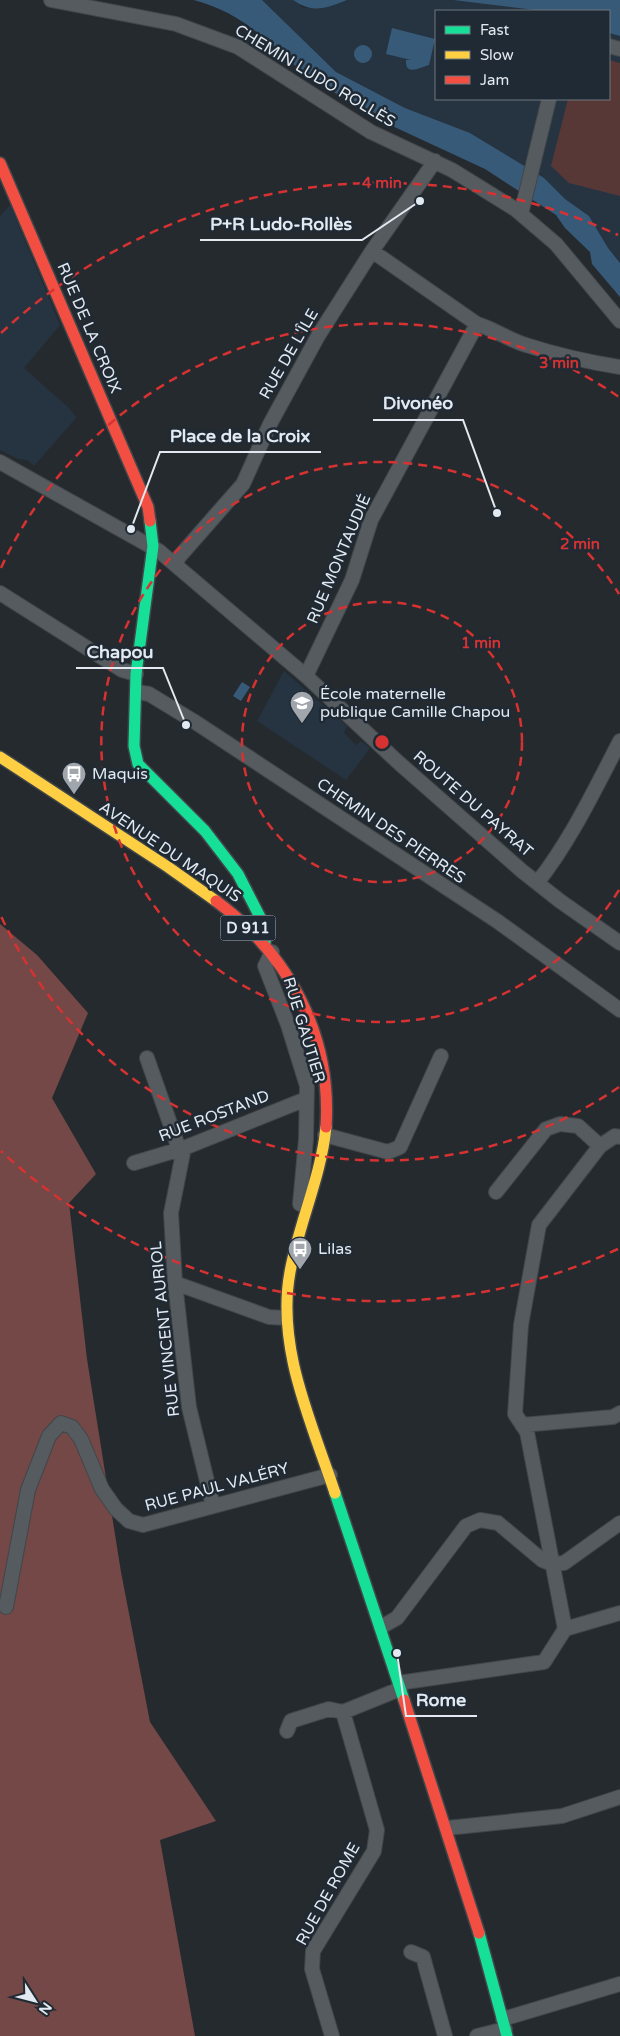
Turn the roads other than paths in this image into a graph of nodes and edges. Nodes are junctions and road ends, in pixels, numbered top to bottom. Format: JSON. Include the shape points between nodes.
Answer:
{"nodes":[{"id":1,"x":51,"y":0,"type":"edge"},
{"id":2,"x":548,"y":100,"type":"edge"},
{"id":3,"x":435,"y":161,"type":"junction"},
{"id":4,"x":0,"y":162,"type":"edge"},
{"id":5,"x":522,"y":209,"type":"junction"},
{"id":6,"x":372,"y":252,"type":"junction"},
{"id":7,"x":620,"y":321,"type":"edge"},
{"id":8,"x":477,"y":324,"type":"junction"},
{"id":9,"x":620,"y":367,"type":"edge"},
{"id":10,"x":0,"y":462,"type":"edge"},
{"id":11,"x":153,"y":546,"type":"junction"},
{"id":12,"x":175,"y":564,"type":"junction"},
{"id":13,"x":0,"y":593,"type":"edge"},
{"id":14,"x":136,"y":674,"type":"junction"},
{"id":15,"x":306,"y":676,"type":"junction"},
{"id":16,"x":137,"y":692,"type":"junction"},
{"id":17,"x":620,"y":741,"type":"edge"},
{"id":18,"x":0,"y":757,"type":"edge"},
{"id":19,"x":537,"y":883,"type":"junction"},
{"id":20,"x":620,"y":942,"type":"edge"},
{"id":21,"x":268,"y":947,"type":"junction"},
{"id":22,"x":620,"y":1010,"type":"edge"},
{"id":23,"x":441,"y":1056,"type":"dead end"},
{"id":24,"x":147,"y":1058,"type":"dead end"},
{"id":25,"x":306,"y":1099,"type":"junction"},
{"id":26,"x":325,"y":1135,"type":"junction"},
{"id":27,"x":620,"y":1137,"type":"edge"},
{"id":28,"x":600,"y":1146,"type":"junction"},
{"id":29,"x":181,"y":1148,"type":"junction"},
{"id":30,"x":134,"y":1163,"type":"dead end"},
{"id":31,"x":496,"y":1192,"type":"dead end"},
{"id":32,"x":307,"y":1205,"type":"junction"},
{"id":33,"x":175,"y":1283,"type":"junction"},
{"id":34,"x":286,"y":1318,"type":"junction"},
{"id":35,"x":620,"y":1413,"type":"edge"},
{"id":36,"x":522,"y":1425,"type":"junction"},
{"id":37,"x":330,"y":1475,"type":"junction"},
{"id":38,"x":213,"y":1506,"type":"junction"},
{"id":39,"x":620,"y":1523,"type":"edge"},
{"id":40,"x":552,"y":1564,"type":"junction"},
{"id":41,"x":6,"y":1607,"type":"dead end"},
{"id":42,"x":620,"y":1613,"type":"edge"},
{"id":43,"x":381,"y":1627,"type":"junction"},
{"id":44,"x":565,"y":1629,"type":"junction"},
{"id":45,"x":399,"y":1687,"type":"junction"},
{"id":46,"x":344,"y":1712,"type":"junction"},
{"id":47,"x":287,"y":1731,"type":"dead end"},
{"id":48,"x":620,"y":1797,"type":"edge"},
{"id":49,"x":447,"y":1828,"type":"junction"},
{"id":50,"x":411,"y":1952,"type":"dead end"},
{"id":51,"x":620,"y":1984,"type":"edge"},
{"id":52,"x":505,"y":2028,"type":"edge"},
{"id":53,"x":332,"y":2036,"type":"edge"},
{"id":54,"x":445,"y":2036,"type":"edge"},
{"id":55,"x":477,"y":2036,"type":"edge"}],
"edges":[{"from":1,"to":3,"type":"street","name":"CHEMIN LUDO ROLLÈS","via":[[176,24],[238,47],[371,132]]},
{"from":2,"to":5,"type":"street"},
{"from":3,"to":5,"type":"street","name":"CHEMIN LUDO ROLLÈS"},
{"from":3,"to":6,"type":"street","name":"RUE DE L'ÎLE"},
{"from":4,"to":11,"type":"main road","name":"RUE DE LA CROIX","via":[[148,508]]},
{"from":5,"to":7,"type":"street","name":"CHEMIN LUDO ROLLÈS","via":[[556,244]]},
{"from":6,"to":8,"type":"street"},
{"from":6,"to":12,"type":"street","name":"RUE DE L'ÎLE","via":[[318,336],[270,424],[243,484]]},
{"from":8,"to":9,"type":"street","via":[[524,345],[582,361]]},
{"from":8,"to":15,"type":"street","name":"RUE MONTAUDIÉ","via":[[371,520],[352,580]]},
{"from":10,"to":11,"type":"street","name":"ROUTE DU PAYRAT"},
{"from":11,"to":12,"type":"street","name":"ROUTE DU PAYRAT"},
{"from":11,"to":14,"type":"main road","name":"RUE DE LA CROIX"},
{"from":12,"to":15,"type":"street","name":"ROUTE DU PAYRAT"},
{"from":13,"to":14,"type":"street","via":[[122,670]]},
{"from":14,"to":16,"type":"main road","name":"RUE DE LA CROIX"},
{"from":15,"to":19,"type":"street","name":"ROUTE DU PAYRAT","via":[[399,763]]},
{"from":16,"to":21,"type":"main road","name":"RUE DE LA CROIX","via":[[134,746],[138,764],[205,831],[238,874],[262,921]]},
{"from":16,"to":22,"type":"street","name":"CHEMIN DES PIERRES","via":[[149,694],[195,722],[497,921]]},
{"from":17,"to":19,"type":"street","via":[[555,859]]},
{"from":18,"to":21,"type":"main road","name":"AVENUE DU MAQUIS","number":"D 911","via":[[185,878],[230,911]]},
{"from":19,"to":20,"type":"street","name":"ROUTE DU PAYRAT"},
{"from":21,"to":25,"type":"street","name":"RUE GAUTIER","via":[[265,966],[291,1034],[307,1086]]},
{"from":21,"to":26,"type":"main road","name":"AVENUE DU MAQUIS","number":"D 911","via":[[291,977],[316,1036],[326,1093]]},
{"from":23,"to":26,"type":"street","via":[[400,1147],[388,1152]]},
{"from":24,"to":29,"type":"street"},
{"from":25,"to":29,"type":"street","name":"RUE ROSTAND"},
{"from":25,"to":32,"type":"street","name":"RUE GAUTIER","via":[[300,1204]]},
{"from":26,"to":32,"type":"main road","name":"AVENUE DU MAQUIS","number":"D 911"},
{"from":27,"to":28,"type":"street","via":[[615,1136]]},
{"from":28,"to":31,"type":"street","via":[[578,1126],[560,1124],[546,1129]]},
{"from":28,"to":36,"type":"street","via":[[539,1225],[521,1324],[515,1414]]},
{"from":29,"to":30,"type":"street","name":"RUE ROSTAND"},
{"from":29,"to":33,"type":"street","name":"RUE VINCENT AURIOL","via":[[171,1213]]},
{"from":32,"to":34,"type":"main road","name":"AVENUE DU MAQUIS","number":"D 911","via":[[290,1271]]},
{"from":33,"to":34,"type":"street","via":[[269,1317]]},
{"from":33,"to":38,"type":"street","name":"RUE VINCENT AURIOL","via":[[189,1407]]},
{"from":34,"to":37,"type":"main road","number":"D 911","via":[[294,1370]]},
{"from":35,"to":36,"type":"street","via":[[612,1417]]},
{"from":36,"to":40,"type":"street","via":[[527,1432]]},
{"from":37,"to":38,"type":"street","name":"RUE PAUL VALÉRY"},
{"from":37,"to":43,"type":"main road","number":"D 911"},
{"from":38,"to":41,"type":"street","name":"RUE PAUL VALÉRY","via":[[143,1525],[129,1521],[102,1489],[72,1427],[61,1423],[49,1436],[28,1490]]},
{"from":39,"to":40,"type":"street","via":[[564,1563]]},
{"from":40,"to":43,"type":"street","via":[[542,1560],[498,1523],[480,1520],[466,1526],[396,1618]]},
{"from":40,"to":44,"type":"street"},
{"from":42,"to":44,"type":"street"},
{"from":43,"to":45,"type":"main road","number":"D 911"},
{"from":44,"to":45,"type":"street","via":[[544,1662],[405,1682]]},
{"from":45,"to":46,"type":"street"},
{"from":45,"to":49,"type":"main road","number":"D 911"},
{"from":46,"to":47,"type":"street","via":[[329,1709],[292,1721]]},
{"from":46,"to":53,"type":"street","name":"RUE DE ROME","via":[[377,1830],[374,1851],[313,1951],[312,1969]]},
{"from":48,"to":49,"type":"street","via":[[562,1816]]},
{"from":49,"to":52,"type":"main road","number":"D 911"},
{"from":50,"to":54,"type":"street","via":[[422,1957]]},
{"from":51,"to":52,"type":"street"},
{"from":52,"to":55,"type":"street"}]}
